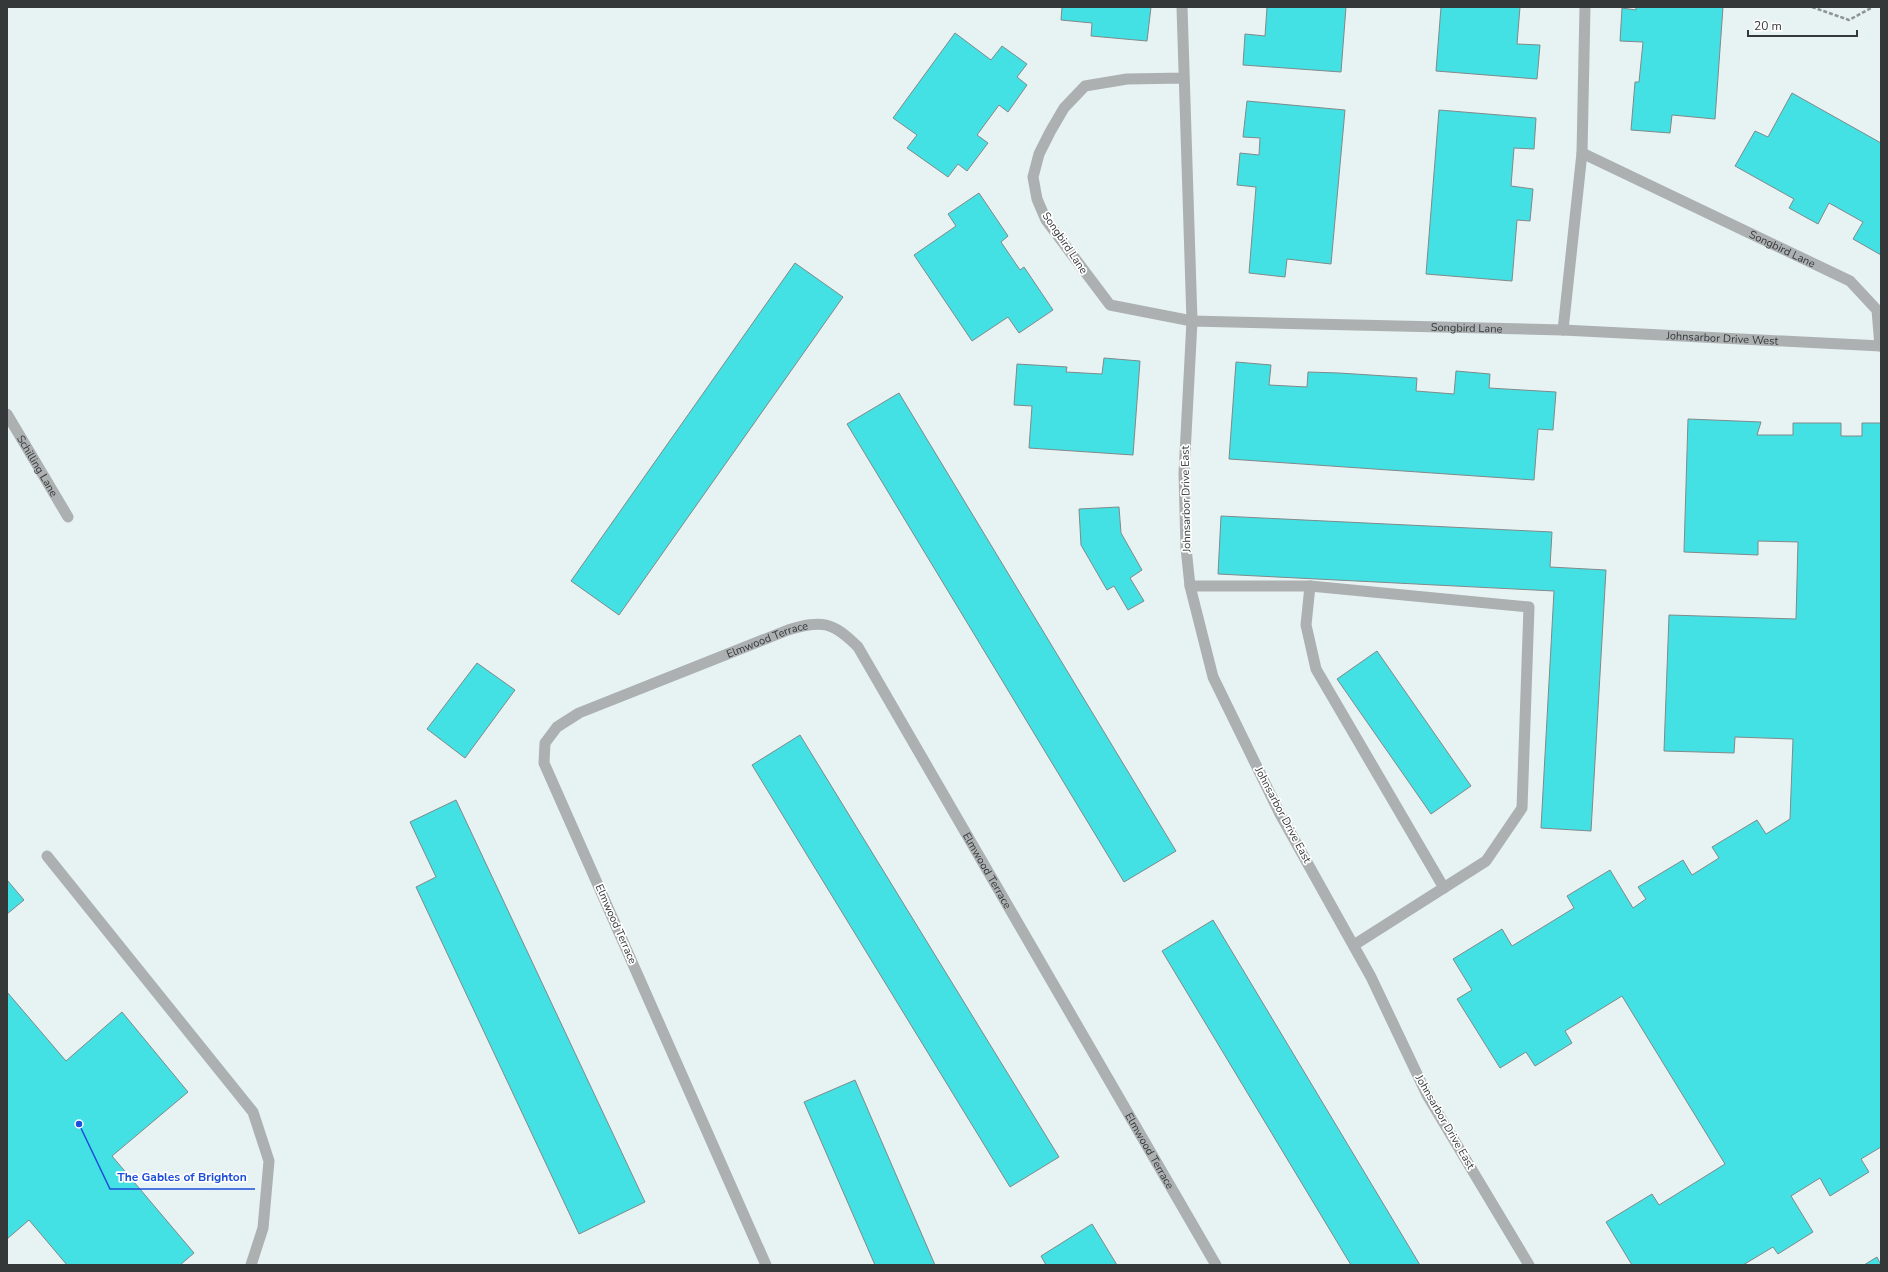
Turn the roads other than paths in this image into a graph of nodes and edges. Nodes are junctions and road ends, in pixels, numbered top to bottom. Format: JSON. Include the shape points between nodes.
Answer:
{"nodes":[{"id":1,"x":1182,"y":7,"type":"edge"},
{"id":2,"x":1585,"y":7,"type":"edge"},
{"id":3,"x":1184,"y":78,"type":"junction"},
{"id":4,"x":1582,"y":153,"type":"junction"},
{"id":5,"x":1192,"y":321,"type":"junction"},
{"id":6,"x":1563,"y":330,"type":"junction"},
{"id":7,"x":1881,"y":346,"type":"edge"},
{"id":8,"x":7,"y":414,"type":"edge"},
{"id":9,"x":68,"y":517,"type":"dead end"},
{"id":10,"x":1190,"y":586,"type":"junction"},
{"id":11,"x":1310,"y":586,"type":"junction"},
{"id":12,"x":47,"y":856,"type":"dead end"},
{"id":13,"x":1444,"y":888,"type":"junction"},
{"id":14,"x":1354,"y":945,"type":"junction"},
{"id":15,"x":251,"y":1265,"type":"edge"},
{"id":16,"x":766,"y":1265,"type":"edge"},
{"id":17,"x":1216,"y":1265,"type":"edge"},
{"id":18,"x":1529,"y":1265,"type":"edge"}],
"edges":[{"from":1,"to":3,"type":"street"},
{"from":2,"to":4,"type":"street"},
{"from":3,"to":5,"type":"street"},
{"from":3,"to":5,"type":"street","name":"Songbird Lane","via":[[1127,79],[1085,86],[1064,108],[1050,132],[1039,154],[1033,177],[1037,199],[1046,220],[1110,305]]},
{"from":4,"to":6,"type":"street"},
{"from":4,"to":7,"type":"street","name":"Songbird Lane","via":[[1850,281],[1877,310]]},
{"from":5,"to":6,"type":"street","name":"Songbird Lane"},
{"from":5,"to":10,"type":"street","name":"Johnsarbor Drive East","via":[[1184,473]]},
{"from":6,"to":7,"type":"street","name":"Johnsarbor Drive West"},
{"from":8,"to":9,"type":"street","name":"Schilling Lane"},
{"from":10,"to":11,"type":"street"},
{"from":10,"to":14,"type":"street","name":"Johnsarbor Drive East","via":[[1213,678],[1280,814]]},
{"from":11,"to":13,"type":"street","via":[[1306,625],[1316,669]]},
{"from":11,"to":13,"type":"street","via":[[1529,607],[1522,808],[1486,861]]},
{"from":12,"to":15,"type":"street","via":[[253,1112],[269,1161],[263,1228]]},
{"from":13,"to":14,"type":"street"},
{"from":14,"to":18,"type":"street","name":"Johnsarbor Drive East","via":[[1427,1095]]},
{"from":16,"to":17,"type":"street","name":"Elmwood Terrace","via":[[544,763],[545,744],[557,727],[579,713],[810,623],[828,624],[844,633],[858,648]]}]}
